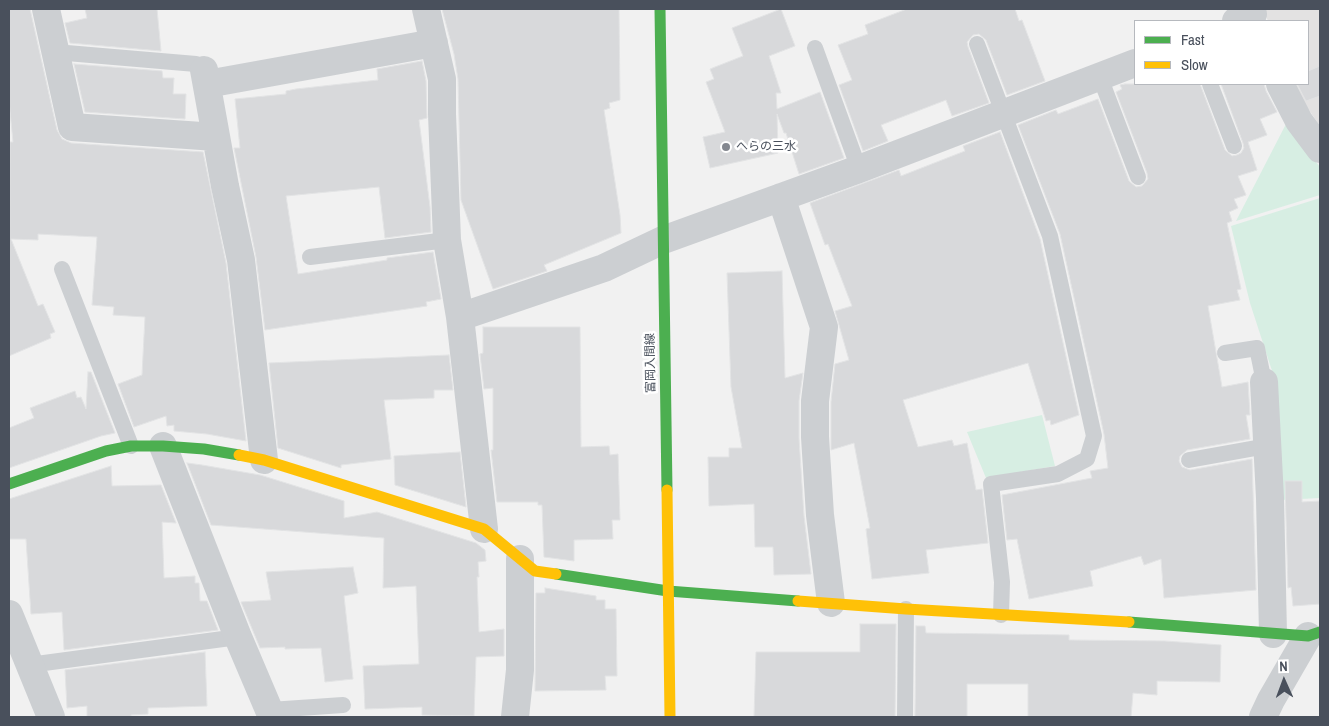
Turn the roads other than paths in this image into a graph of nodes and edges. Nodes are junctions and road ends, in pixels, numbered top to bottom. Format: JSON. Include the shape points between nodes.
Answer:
{"nodes":[{"id":1,"x":46,"y":9,"type":"edge"},
{"id":2,"x":426,"y":9,"type":"edge"},
{"id":3,"x":660,"y":9,"type":"edge"},
{"id":4,"x":434,"y":43,"type":"junction"},
{"id":5,"x":977,"y":44,"type":"dead end"},
{"id":6,"x":815,"y":48,"type":"dead end"},
{"id":7,"x":56,"y":52,"type":"junction"},
{"id":8,"x":1134,"y":63,"type":"edge"},
{"id":9,"x":205,"y":77,"type":"junction"},
{"id":10,"x":1100,"y":77,"type":"junction"},
{"id":11,"x":1210,"y":85,"type":"edge"},
{"id":12,"x":1281,"y":85,"type":"edge"},
{"id":13,"x":1004,"y":113,"type":"junction"},
{"id":14,"x":216,"y":137,"type":"junction"},
{"id":15,"x":1234,"y":146,"type":"dead end"},
{"id":16,"x":1320,"y":149,"type":"edge"},
{"id":17,"x":859,"y":169,"type":"junction"},
{"id":18,"x":1138,"y":178,"type":"dead end"},
{"id":19,"x":782,"y":197,"type":"junction"},
{"id":20,"x":447,"y":240,"type":"junction"},
{"id":21,"x":663,"y":240,"type":"junction"},
{"id":22,"x":310,"y":257,"type":"dead end"},
{"id":23,"x":62,"y":269,"type":"dead end"},
{"id":24,"x":460,"y":317,"type":"junction"},
{"id":25,"x":1225,"y":353,"type":"dead end"},
{"id":26,"x":1264,"y":382,"type":"joint"},
{"id":27,"x":131,"y":446,"type":"junction"},
{"id":28,"x":163,"y":446,"type":"junction"},
{"id":29,"x":1267,"y":446,"type":"junction"},
{"id":30,"x":264,"y":460,"type":"junction"},
{"id":31,"x":1189,"y":460,"type":"dead end"},
{"id":32,"x":9,"y":484,"type":"edge"},
{"id":33,"x":484,"y":529,"type":"junction"},
{"id":34,"x":520,"y":560,"type":"junction"},
{"id":35,"x":668,"y":591,"type":"junction"},
{"id":36,"x":831,"y":603,"type":"junction"},
{"id":37,"x":906,"y":608,"type":"junction"},
{"id":38,"x":9,"y":614,"type":"edge"},
{"id":39,"x":1001,"y":615,"type":"junction"},
{"id":40,"x":1273,"y":634,"type":"junction"},
{"id":41,"x":1316,"y":634,"type":"edge"},
{"id":42,"x":238,"y":637,"type":"junction"},
{"id":43,"x":29,"y":665,"type":"junction"},
{"id":44,"x":343,"y":706,"type":"dead end"},
{"id":45,"x":271,"y":714,"type":"edge"},
{"id":46,"x":51,"y":717,"type":"edge"},
{"id":47,"x":515,"y":717,"type":"edge"},
{"id":48,"x":670,"y":717,"type":"edge"},
{"id":49,"x":905,"y":717,"type":"edge"},
{"id":50,"x":1264,"y":717,"type":"edge"}],
"edges":[{"from":1,"to":7,"type":"street"},
{"from":2,"to":4,"type":"street"},
{"from":3,"to":21,"type":"street","name":"富岡入間線"},
{"from":4,"to":9,"type":"street"},
{"from":4,"to":20,"type":"street","via":[[442,79]]},
{"from":5,"to":13,"type":"lane"},
{"from":6,"to":17,"type":"lane"},
{"from":7,"to":9,"type":"lane","via":[[196,64]]},
{"from":7,"to":14,"type":"street","via":[[72,127]]},
{"from":8,"to":10,"type":"street"},
{"from":9,"to":14,"type":"street"},
{"from":10,"to":13,"type":"street"},
{"from":10,"to":18,"type":"lane"},
{"from":11,"to":15,"type":"lane"},
{"from":12,"to":16,"type":"street","via":[[1299,121]]},
{"from":13,"to":17,"type":"street"},
{"from":13,"to":39,"type":"lane","via":[[1050,236],[1094,436],[1087,459],[1058,474],[991,484],[1002,582]]},
{"from":14,"to":30,"type":"street","via":[[241,260]]},
{"from":17,"to":19,"type":"street"},
{"from":19,"to":21,"type":"street"},
{"from":19,"to":36,"type":"street","via":[[824,327],[815,401],[815,438]]},
{"from":20,"to":22,"type":"lane"},
{"from":20,"to":24,"type":"street"},
{"from":21,"to":24,"type":"street","via":[[604,268]]},
{"from":21,"to":35,"type":"street","name":"富岡入間線"},
{"from":23,"to":27,"type":"lane"},
{"from":24,"to":33,"type":"street"},
{"from":25,"to":26,"type":"lane","via":[[1257,348]]},
{"from":26,"to":29,"type":"street"},
{"from":27,"to":28,"type":"street"},
{"from":27,"to":32,"type":"street","via":[[106,451]]},
{"from":28,"to":30,"type":"street","via":[[204,449]]},
{"from":28,"to":42,"type":"street"},
{"from":29,"to":31,"type":"lane"},
{"from":29,"to":40,"type":"street"},
{"from":30,"to":33,"type":"street"},
{"from":33,"to":34,"type":"street"},
{"from":34,"to":35,"type":"street","via":[[535,571]]},
{"from":34,"to":47,"type":"street","via":[[520,670]]},
{"from":35,"to":36,"type":"street"},
{"from":35,"to":48,"type":"street","name":"富岡入間線"},
{"from":36,"to":37,"type":"street"},
{"from":37,"to":39,"type":"street"},
{"from":37,"to":49,"type":"lane"},
{"from":38,"to":43,"type":"street"},
{"from":39,"to":40,"type":"street"},
{"from":40,"to":41,"type":"street"},
{"from":41,"to":50,"type":"street","via":[[1271,700]]},
{"from":42,"to":43,"type":"lane"},
{"from":42,"to":45,"type":"street"},
{"from":43,"to":46,"type":"street"},
{"from":44,"to":45,"type":"lane"}]}
